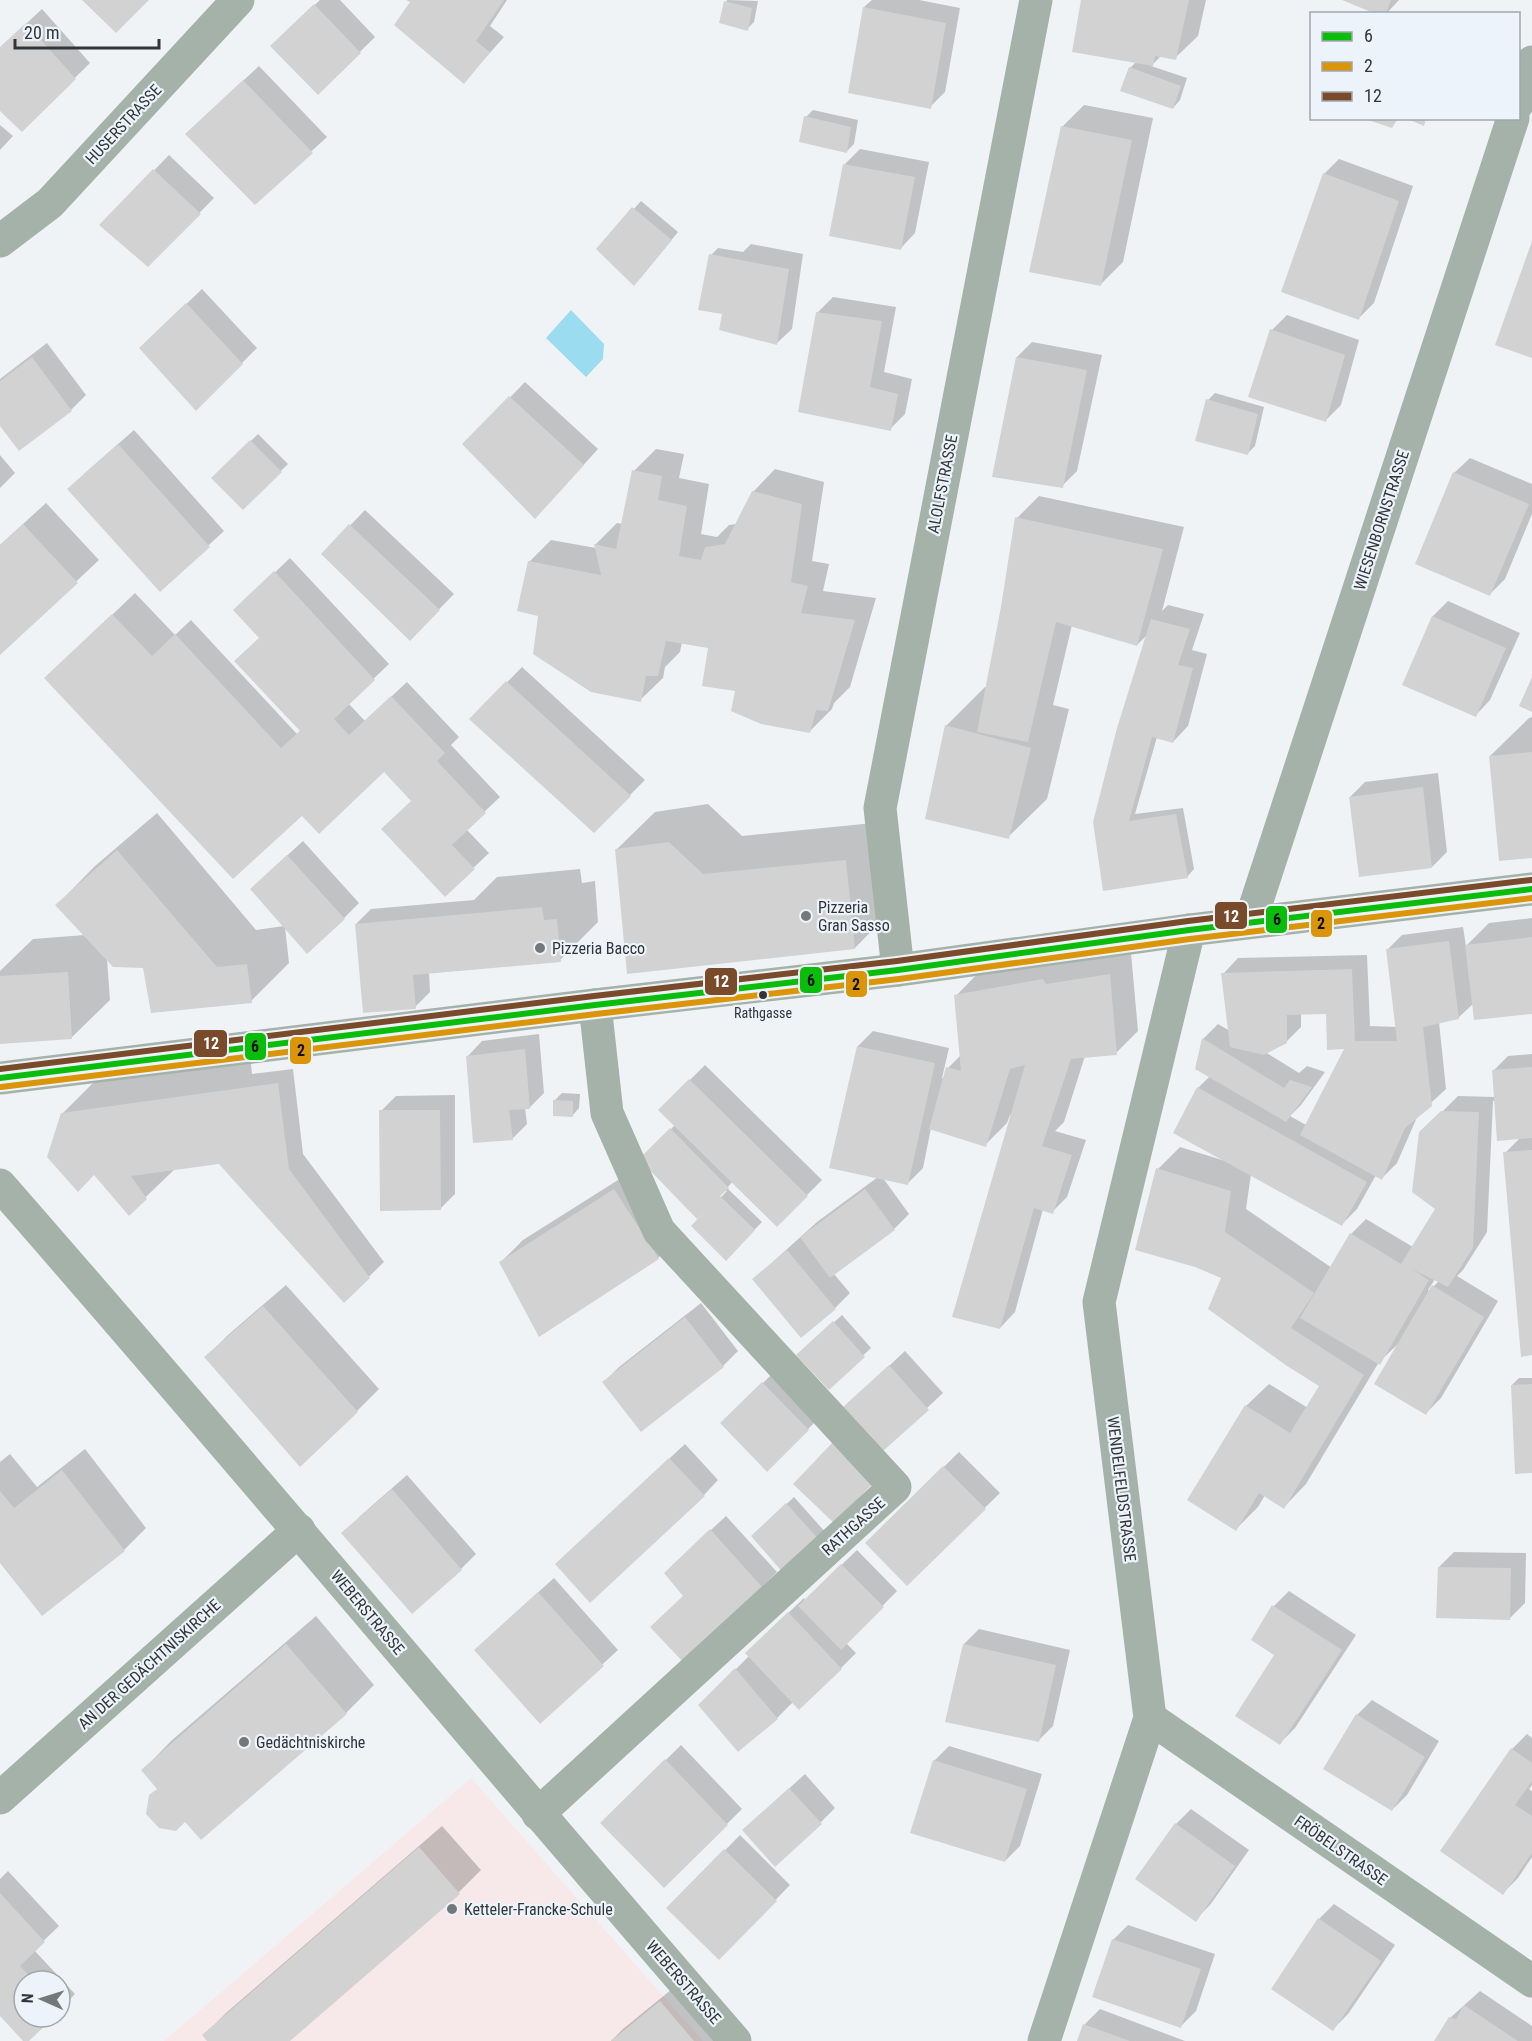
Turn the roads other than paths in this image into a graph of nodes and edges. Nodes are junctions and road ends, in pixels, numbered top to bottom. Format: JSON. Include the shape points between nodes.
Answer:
{"nodes":[{"id":1,"x":238,"y":0,"type":"edge"},
{"id":2,"x":1036,"y":0,"type":"edge"},
{"id":3,"x":1532,"y":62,"type":"edge"},
{"id":4,"x":1520,"y":97,"type":"edge"},
{"id":5,"x":1512,"y":120,"type":"edge"},
{"id":6,"x":0,"y":241,"type":"edge"},
{"id":7,"x":1532,"y":889,"type":"edge"},
{"id":8,"x":1250,"y":922,"type":"junction"},
{"id":9,"x":1189,"y":930,"type":"junction"},
{"id":10,"x":898,"y":970,"type":"junction"},
{"id":11,"x":595,"y":1005,"type":"junction"},
{"id":12,"x":0,"y":1078,"type":"edge"},
{"id":13,"x":0,"y":1185,"type":"edge"},
{"id":14,"x":299,"y":1530,"type":"junction"},
{"id":15,"x":1150,"y":1718,"type":"junction"},
{"id":16,"x":0,"y":1798,"type":"edge"},
{"id":17,"x":538,"y":1814,"type":"junction"},
{"id":18,"x":1532,"y":1981,"type":"edge"},
{"id":19,"x":735,"y":2041,"type":"edge"},
{"id":20,"x":1044,"y":2041,"type":"edge"}],
"edges":[{"from":1,"to":6,"type":"street","name":"HUSERSTRASSE","via":[[50,202]]},
{"from":2,"to":10,"type":"street","name":"ALOLFSTRASSE","via":[[880,808]]},
{"from":3,"to":4,"type":"street"},
{"from":5,"to":8,"type":"street","name":"WIESENBORNSTRASSE"},
{"from":7,"to":8,"type":"street"},
{"from":8,"to":9,"type":"street"},
{"from":9,"to":10,"type":"street"},
{"from":9,"to":15,"type":"street","name":"WENDELFELDSTRASSE","via":[[1099,1302]]},
{"from":10,"to":11,"type":"street"},
{"from":11,"to":12,"type":"street"},
{"from":11,"to":17,"type":"street","name":"RATHGASSE","via":[[606,1113],[659,1231],[896,1487]]},
{"from":13,"to":14,"type":"street","name":"WEBERSTRASSE"},
{"from":14,"to":16,"type":"street","name":"AN DER GEDÄCHTNISKIRCHE"},
{"from":14,"to":17,"type":"street","name":"WEBERSTRASSE"},
{"from":15,"to":18,"type":"street","name":"FRÖBELSTRASSE"},
{"from":15,"to":20,"type":"street","name":"WENDELFELDSTRASSE"},
{"from":17,"to":19,"type":"street","name":"WEBERSTRASSE"}]}
